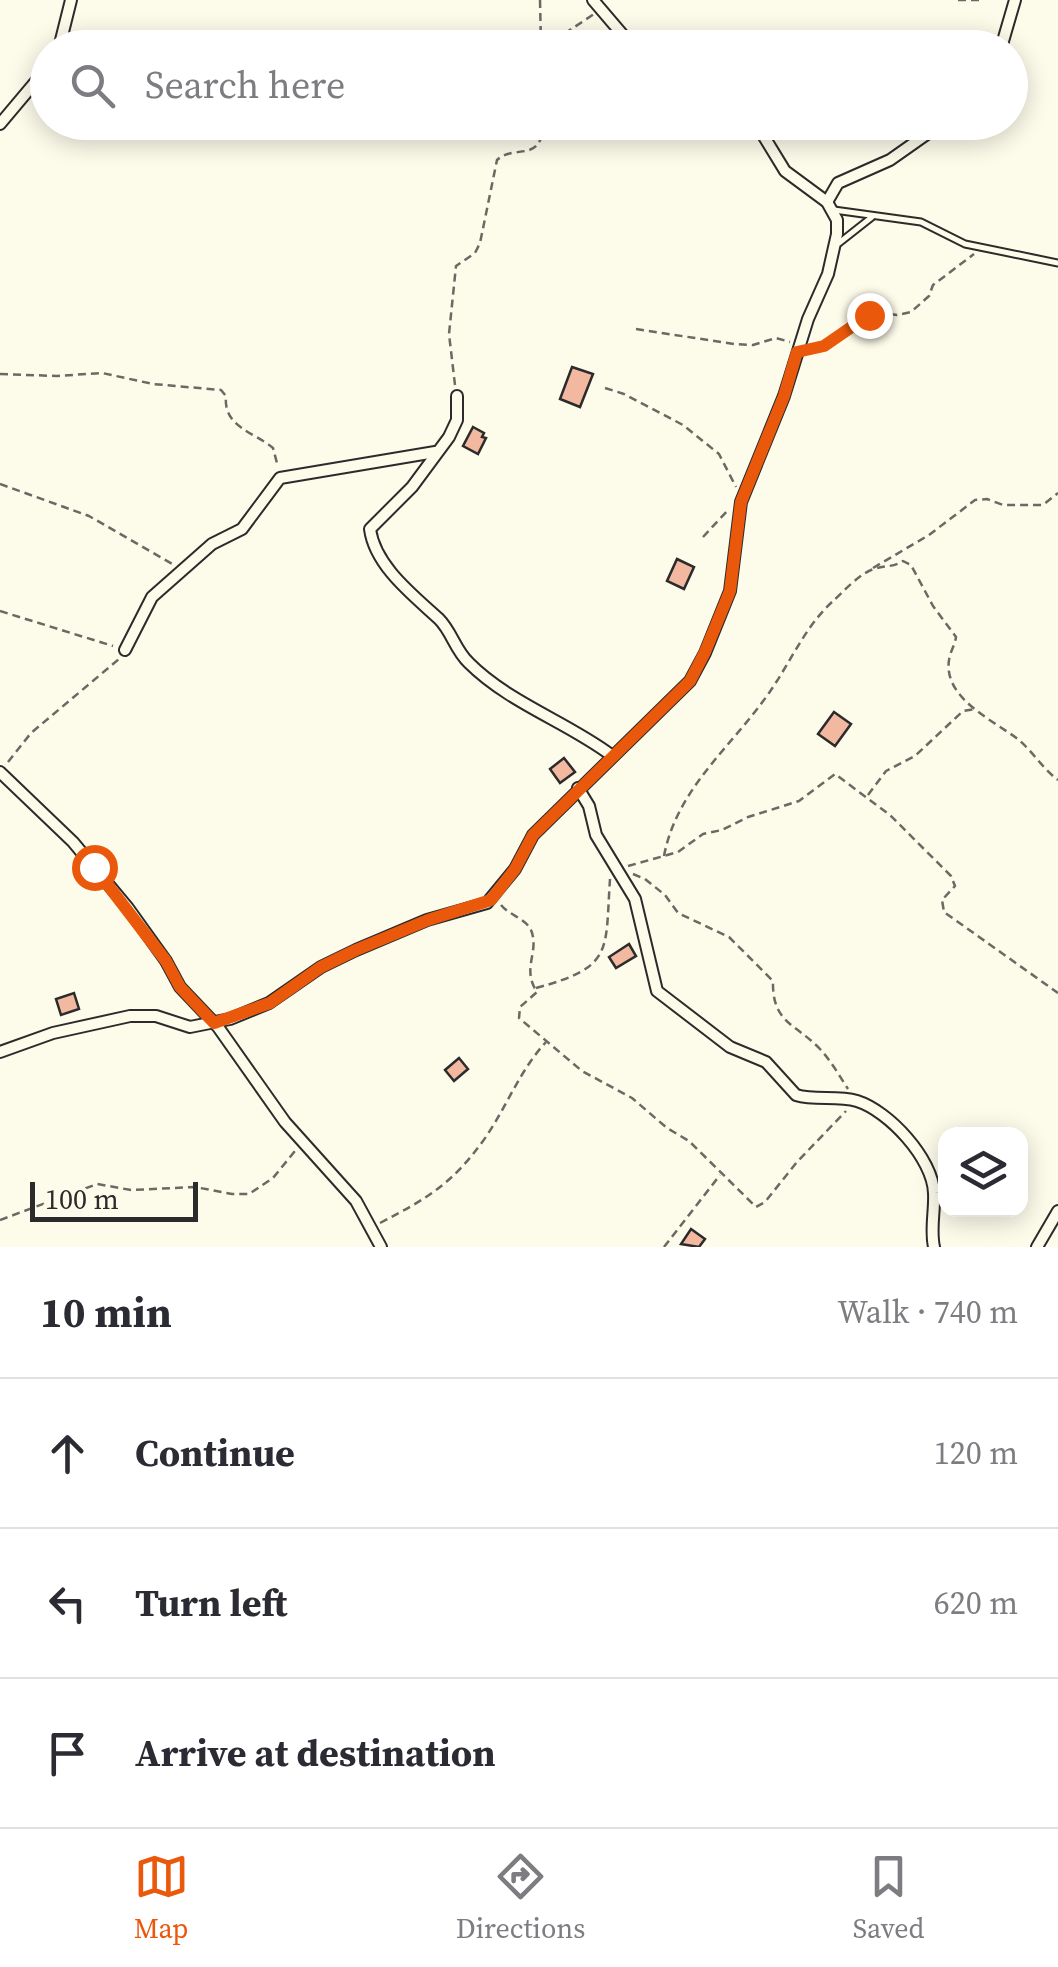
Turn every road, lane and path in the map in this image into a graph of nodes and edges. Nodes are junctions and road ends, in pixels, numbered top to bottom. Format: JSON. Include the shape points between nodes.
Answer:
{"nodes":[{"id":1,"x":71,"y":0,"type":"edge"},
{"id":2,"x":540,"y":0,"type":"edge"},
{"id":3,"x":958,"y":0,"type":"edge"},
{"id":4,"x":983,"y":0,"type":"edge"},
{"id":5,"x":1013,"y":1,"type":"edge"},
{"id":6,"x":598,"y":4,"type":"edge"},
{"id":7,"x":64,"y":30,"type":"edge"},
{"id":8,"x":541,"y":30,"type":"edge"},
{"id":9,"x":574,"y":30,"type":"edge"},
{"id":10,"x":619,"y":30,"type":"edge"},
{"id":11,"x":1006,"y":30,"type":"edge"},
{"id":12,"x":30,"y":88,"type":"edge"},
{"id":13,"x":0,"y":124,"type":"edge"},
{"id":14,"x":540,"y":140,"type":"edge"},
{"id":15,"x":766,"y":140,"type":"edge"},
{"id":16,"x":918,"y":140,"type":"edge"},
{"id":17,"x":830,"y":206,"type":"junction"},
{"id":18,"x":872,"y":216,"type":"junction"},
{"id":19,"x":835,"y":246,"type":"junction"},
{"id":20,"x":984,"y":248,"type":"junction"},
{"id":21,"x":1058,"y":263,"type":"edge"},
{"id":22,"x":636,"y":328,"type":"dead end"},
{"id":23,"x":798,"y":351,"type":"junction"},
{"id":24,"x":0,"y":374,"type":"edge"},
{"id":25,"x":605,"y":388,"type":"dead end"},
{"id":26,"x":456,"y":396,"type":"joint"},
{"id":27,"x":436,"y":452,"type":"junction"},
{"id":28,"x":280,"y":478,"type":"junction"},
{"id":29,"x":0,"y":484,"type":"edge"},
{"id":30,"x":1058,"y":492,"type":"edge"},
{"id":31,"x":741,"y":500,"type":"junction"},
{"id":32,"x":703,"y":537,"type":"dead end"},
{"id":33,"x":872,"y":569,"type":"junction"},
{"id":34,"x":183,"y":571,"type":"junction"},
{"id":35,"x":0,"y":611,"type":"edge"},
{"id":36,"x":125,"y":650,"type":"junction"},
{"id":37,"x":975,"y":708,"type":"junction"},
{"id":38,"x":612,"y":755,"type":"junction"},
{"id":39,"x":0,"y":772,"type":"edge"},
{"id":40,"x":1058,"y":780,"type":"edge"},
{"id":41,"x":578,"y":788,"type":"junction"},
{"id":42,"x":867,"y":796,"type":"junction"},
{"id":43,"x":664,"y":856,"type":"junction"},
{"id":44,"x":611,"y":860,"type":"junction"},
{"id":45,"x":496,"y":894,"type":"junction"},
{"id":46,"x":534,"y":988,"type":"junction"},
{"id":47,"x":1058,"y":993,"type":"edge"},
{"id":48,"x":214,"y":1023,"type":"junction"},
{"id":49,"x":547,"y":1040,"type":"junction"},
{"id":50,"x":0,"y":1052,"type":"edge"},
{"id":51,"x":853,"y":1100,"type":"junction"},
{"id":52,"x":305,"y":1144,"type":"junction"},
{"id":53,"x":720,"y":1174,"type":"junction"},
{"id":54,"x":1058,"y":1211,"type":"edge"},
{"id":55,"x":0,"y":1220,"type":"edge"},
{"id":56,"x":372,"y":1228,"type":"junction"},
{"id":57,"x":381,"y":1247,"type":"edge"},
{"id":58,"x":664,"y":1247,"type":"edge"},
{"id":59,"x":934,"y":1247,"type":"edge"},
{"id":60,"x":1036,"y":1247,"type":"edge"}],
"edges":[{"from":1,"to":7,"type":"street"},
{"from":2,"to":8,"type":"path"},
{"from":3,"to":4,"type":"path"},
{"from":5,"to":11,"type":"street"},
{"from":6,"to":9,"type":"path"},
{"from":6,"to":10,"type":"street"},
{"from":12,"to":13,"type":"street"},
{"from":14,"to":26,"type":"path","via":[[525,154],[497,160],[480,244],[456,266],[449,334]]},
{"from":15,"to":17,"type":"street","via":[[784,170]]},
{"from":16,"to":17,"type":"street","via":[[838,183]]},
{"from":17,"to":18,"type":"lane"},
{"from":17,"to":19,"type":"street","via":[[838,220]]},
{"from":18,"to":19,"type":"lane"},
{"from":18,"to":20,"type":"lane","via":[[920,222]]},
{"from":19,"to":23,"type":"street"},
{"from":20,"to":21,"type":"lane"},
{"from":20,"to":23,"type":"path","via":[[935,282],[912,312],[874,312],[824,346]]},
{"from":22,"to":23,"type":"path","via":[[753,345],[776,338]]},
{"from":23,"to":31,"type":"street"},
{"from":24,"to":28,"type":"path","via":[[102,373],[221,390],[233,422],[273,448]]},
{"from":25,"to":31,"type":"path","via":[[683,424],[719,454]]},
{"from":26,"to":27,"type":"street","via":[[454,430]]},
{"from":27,"to":28,"type":"street"},
{"from":27,"to":38,"type":"street","via":[[370,528],[382,558],[443,624],[470,665]]},
{"from":28,"to":34,"type":"street","via":[[242,528]]},
{"from":29,"to":34,"type":"path","via":[[89,516]]},
{"from":30,"to":33,"type":"path","via":[[1043,505],[975,500]]},
{"from":31,"to":32,"type":"path"},
{"from":31,"to":38,"type":"street","via":[[730,591],[705,652],[690,681]]},
{"from":33,"to":37,"type":"path","via":[[912,565],[956,637],[951,677]]},
{"from":33,"to":43,"type":"path","via":[[829,605],[773,688],[693,785]]},
{"from":34,"to":36,"type":"street","via":[[152,597]]},
{"from":35,"to":36,"type":"path"},
{"from":36,"to":39,"type":"path","via":[[31,733]]},
{"from":37,"to":40,"type":"path"},
{"from":37,"to":42,"type":"path","via":[[963,711],[915,756],[886,770]]},
{"from":38,"to":41,"type":"street"},
{"from":39,"to":48,"type":"street","via":[[84,854]]},
{"from":41,"to":44,"type":"street"},
{"from":41,"to":45,"type":"street","via":[[533,835]]},
{"from":42,"to":43,"type":"path","via":[[833,774],[799,801],[703,834]]},
{"from":42,"to":47,"type":"path","via":[[954,882],[942,900],[944,912]]},
{"from":43,"to":51,"type":"path","via":[[623,867],[655,887],[678,913],[728,937],[772,981],[774,1006],[819,1048]]},
{"from":44,"to":46,"type":"path","via":[[608,929],[596,960],[574,978]]},
{"from":44,"to":51,"type":"street","via":[[635,899],[657,991],[730,1047],[766,1062],[796,1096]]},
{"from":45,"to":46,"type":"path","via":[[508,913],[529,926],[528,978]]},
{"from":45,"to":48,"type":"street","via":[[356,950],[270,1003]]},
{"from":46,"to":49,"type":"path","via":[[518,1014]]},
{"from":48,"to":50,"type":"street","via":[[190,1027],[130,1016]]},
{"from":48,"to":52,"type":"street"},
{"from":49,"to":53,"type":"path","via":[[689,1142]]},
{"from":49,"to":56,"type":"path","via":[[484,1140],[451,1178],[428,1199]]},
{"from":51,"to":53,"type":"path","via":[[761,1206]]},
{"from":51,"to":59,"type":"street","via":[[887,1118],[916,1149],[934,1189]]},
{"from":52,"to":55,"type":"path","via":[[249,1194],[97,1184]]},
{"from":52,"to":56,"type":"street"},
{"from":53,"to":58,"type":"path"},
{"from":54,"to":60,"type":"street"},
{"from":56,"to":57,"type":"street"}]}
